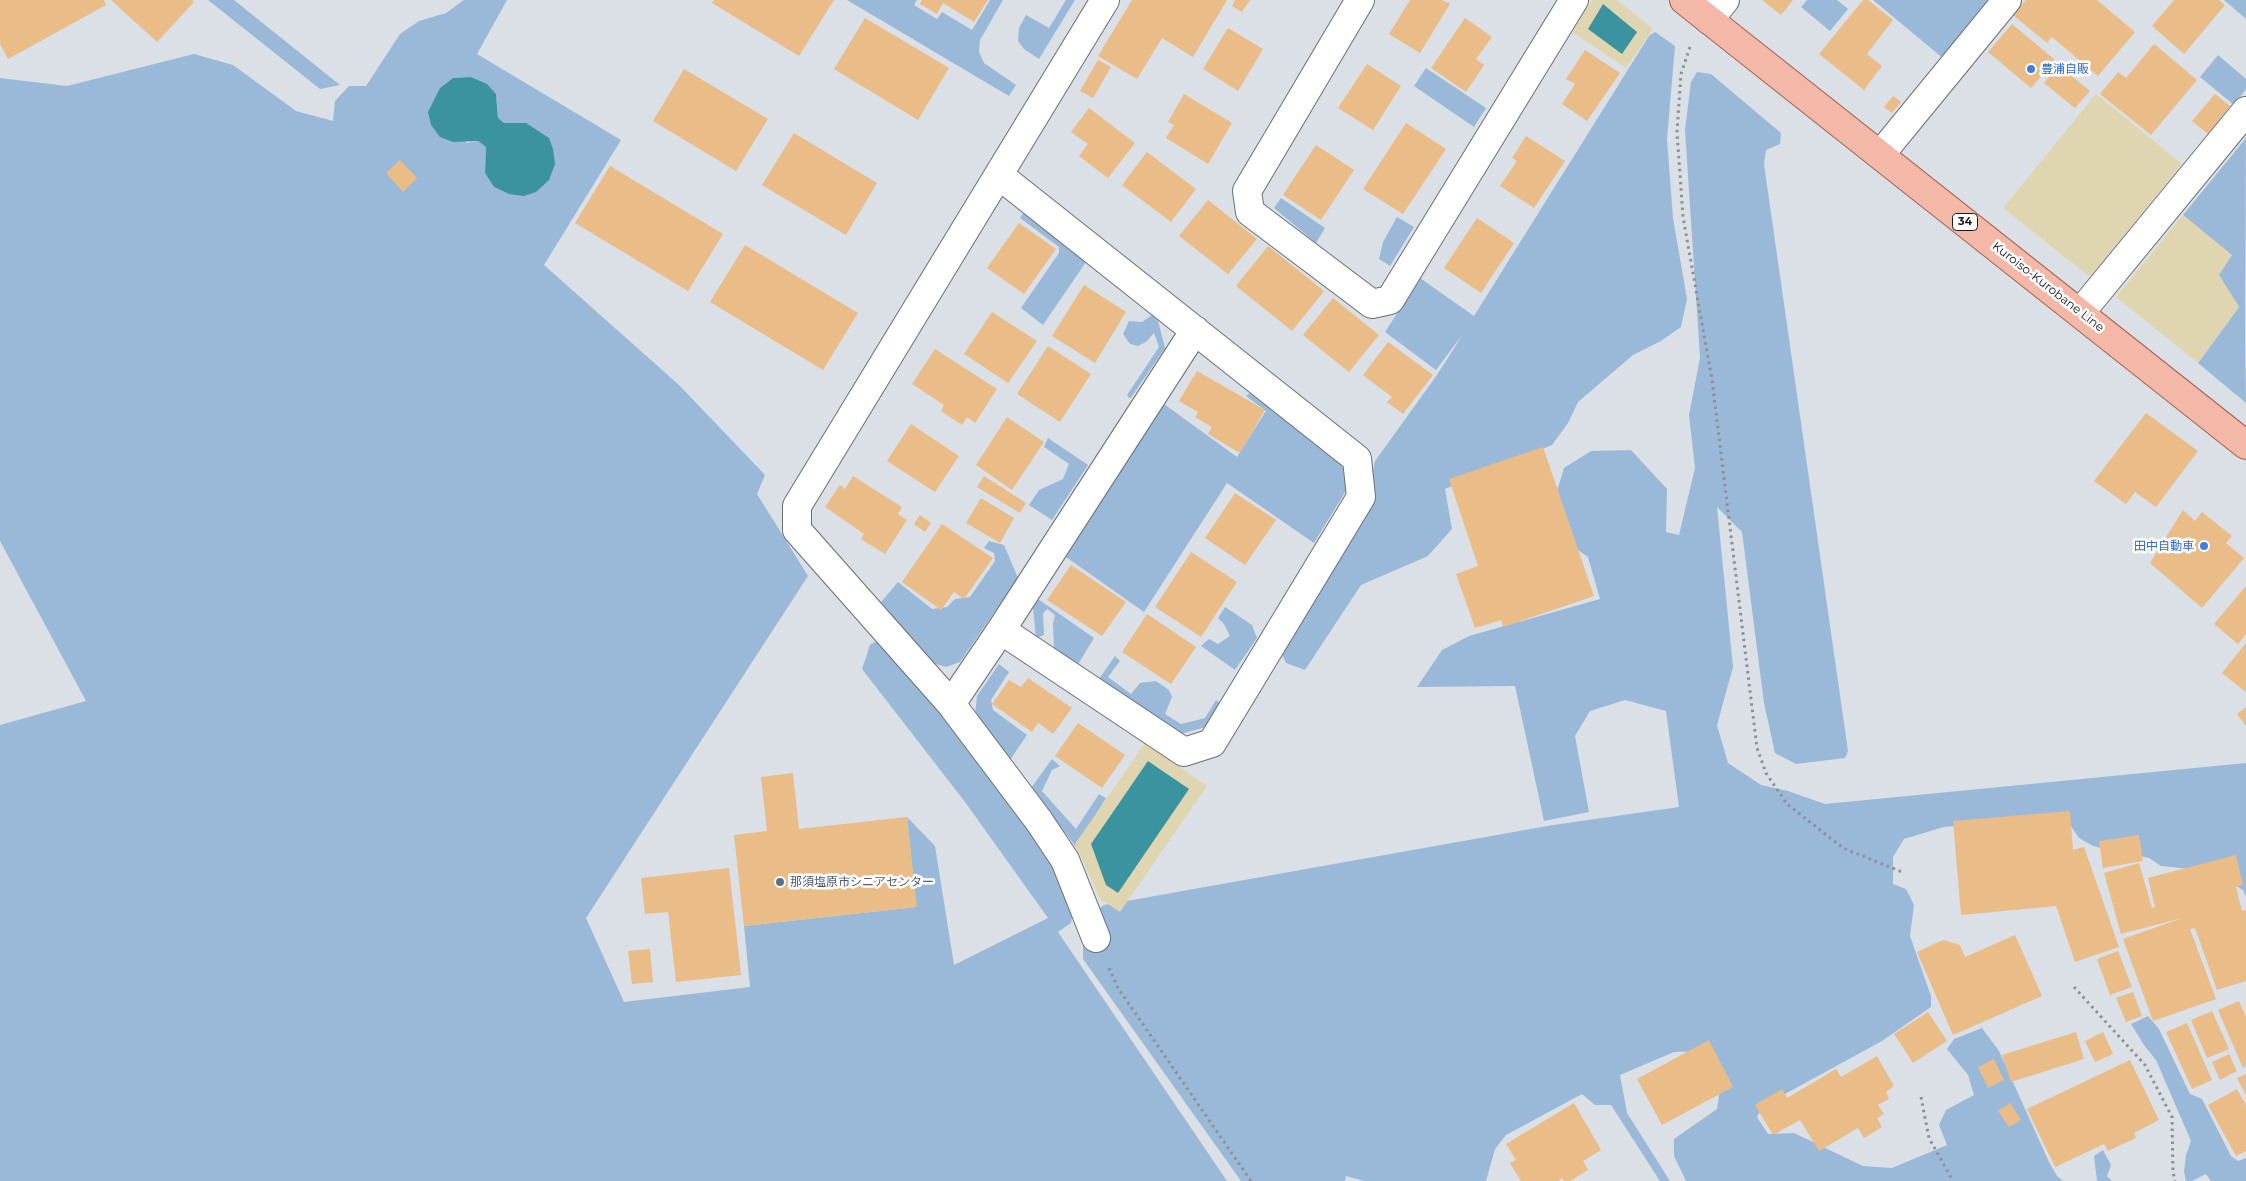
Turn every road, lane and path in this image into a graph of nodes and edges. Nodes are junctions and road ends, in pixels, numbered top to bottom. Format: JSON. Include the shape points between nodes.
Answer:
{"nodes":[{"id":1,"x":1105,"y":0,"type":"edge"},
{"id":2,"x":1360,"y":0,"type":"edge"},
{"id":3,"x":1574,"y":0,"type":"edge"},
{"id":4,"x":1684,"y":0,"type":"edge"},
{"id":5,"x":2007,"y":0,"type":"edge"},
{"id":6,"x":1717,"y":10,"type":"edge"},
{"id":7,"x":2246,"y":111,"type":"edge"},
{"id":8,"x":1880,"y":155,"type":"junction"},
{"id":9,"x":1000,"y":176,"type":"junction"},
{"id":10,"x":2080,"y":313,"type":"junction"},
{"id":11,"x":1195,"y":330,"type":"junction"},
{"id":12,"x":2246,"y":445,"type":"edge"},
{"id":13,"x":1001,"y":630,"type":"junction"},
{"id":14,"x":951,"y":704,"type":"junction"},
{"id":15,"x":1902,"y":872,"type":"dead end"},
{"id":16,"x":1096,"y":938,"type":"joint"},
{"id":17,"x":2074,"y":987,"type":"dead end"},
{"id":18,"x":1921,"y":1097,"type":"dead end"},
{"id":19,"x":1251,"y":1181,"type":"edge"},
{"id":20,"x":1954,"y":1181,"type":"edge"},
{"id":21,"x":2176,"y":1181,"type":"edge"}],
"edges":[{"from":1,"to":9,"type":"street"},
{"from":2,"to":3,"type":"street","via":[[1247,191],[1250,212],[1372,304],[1390,300]]},
{"from":4,"to":6,"type":"main road","name":"Kuroiso-Kurobane Line","number":"34"},
{"from":5,"to":8,"type":"street"},
{"from":6,"to":8,"type":"main road","name":"Kuroiso-Kurobane Line","number":"34"},
{"from":6,"to":15,"type":"path","via":[[1688,49],[1681,74],[1677,132],[1684,217],[1712,380],[1757,748],[1766,773],[1787,804],[1843,848]]},
{"from":7,"to":10,"type":"street"},
{"from":8,"to":10,"type":"main road","name":"Kuroiso-Kurobane Line","number":"34"},
{"from":9,"to":11,"type":"street"},
{"from":9,"to":14,"type":"street","via":[[798,506],[797,530]]},
{"from":10,"to":12,"type":"main road","name":"Kuroiso-Kurobane Line","number":"34"},
{"from":11,"to":13,"type":"street"},
{"from":11,"to":13,"type":"street","via":[[1357,459],[1361,497],[1212,743],[1184,752]]},
{"from":13,"to":14,"type":"street"},
{"from":14,"to":16,"type":"street","via":[[1039,821],[1064,860]]},
{"from":16,"to":19,"type":"path","via":[[1118,988]]},
{"from":17,"to":21,"type":"path","via":[[2145,1064],[2172,1118]]},
{"from":18,"to":20,"type":"path","via":[[1929,1138]]}]}
